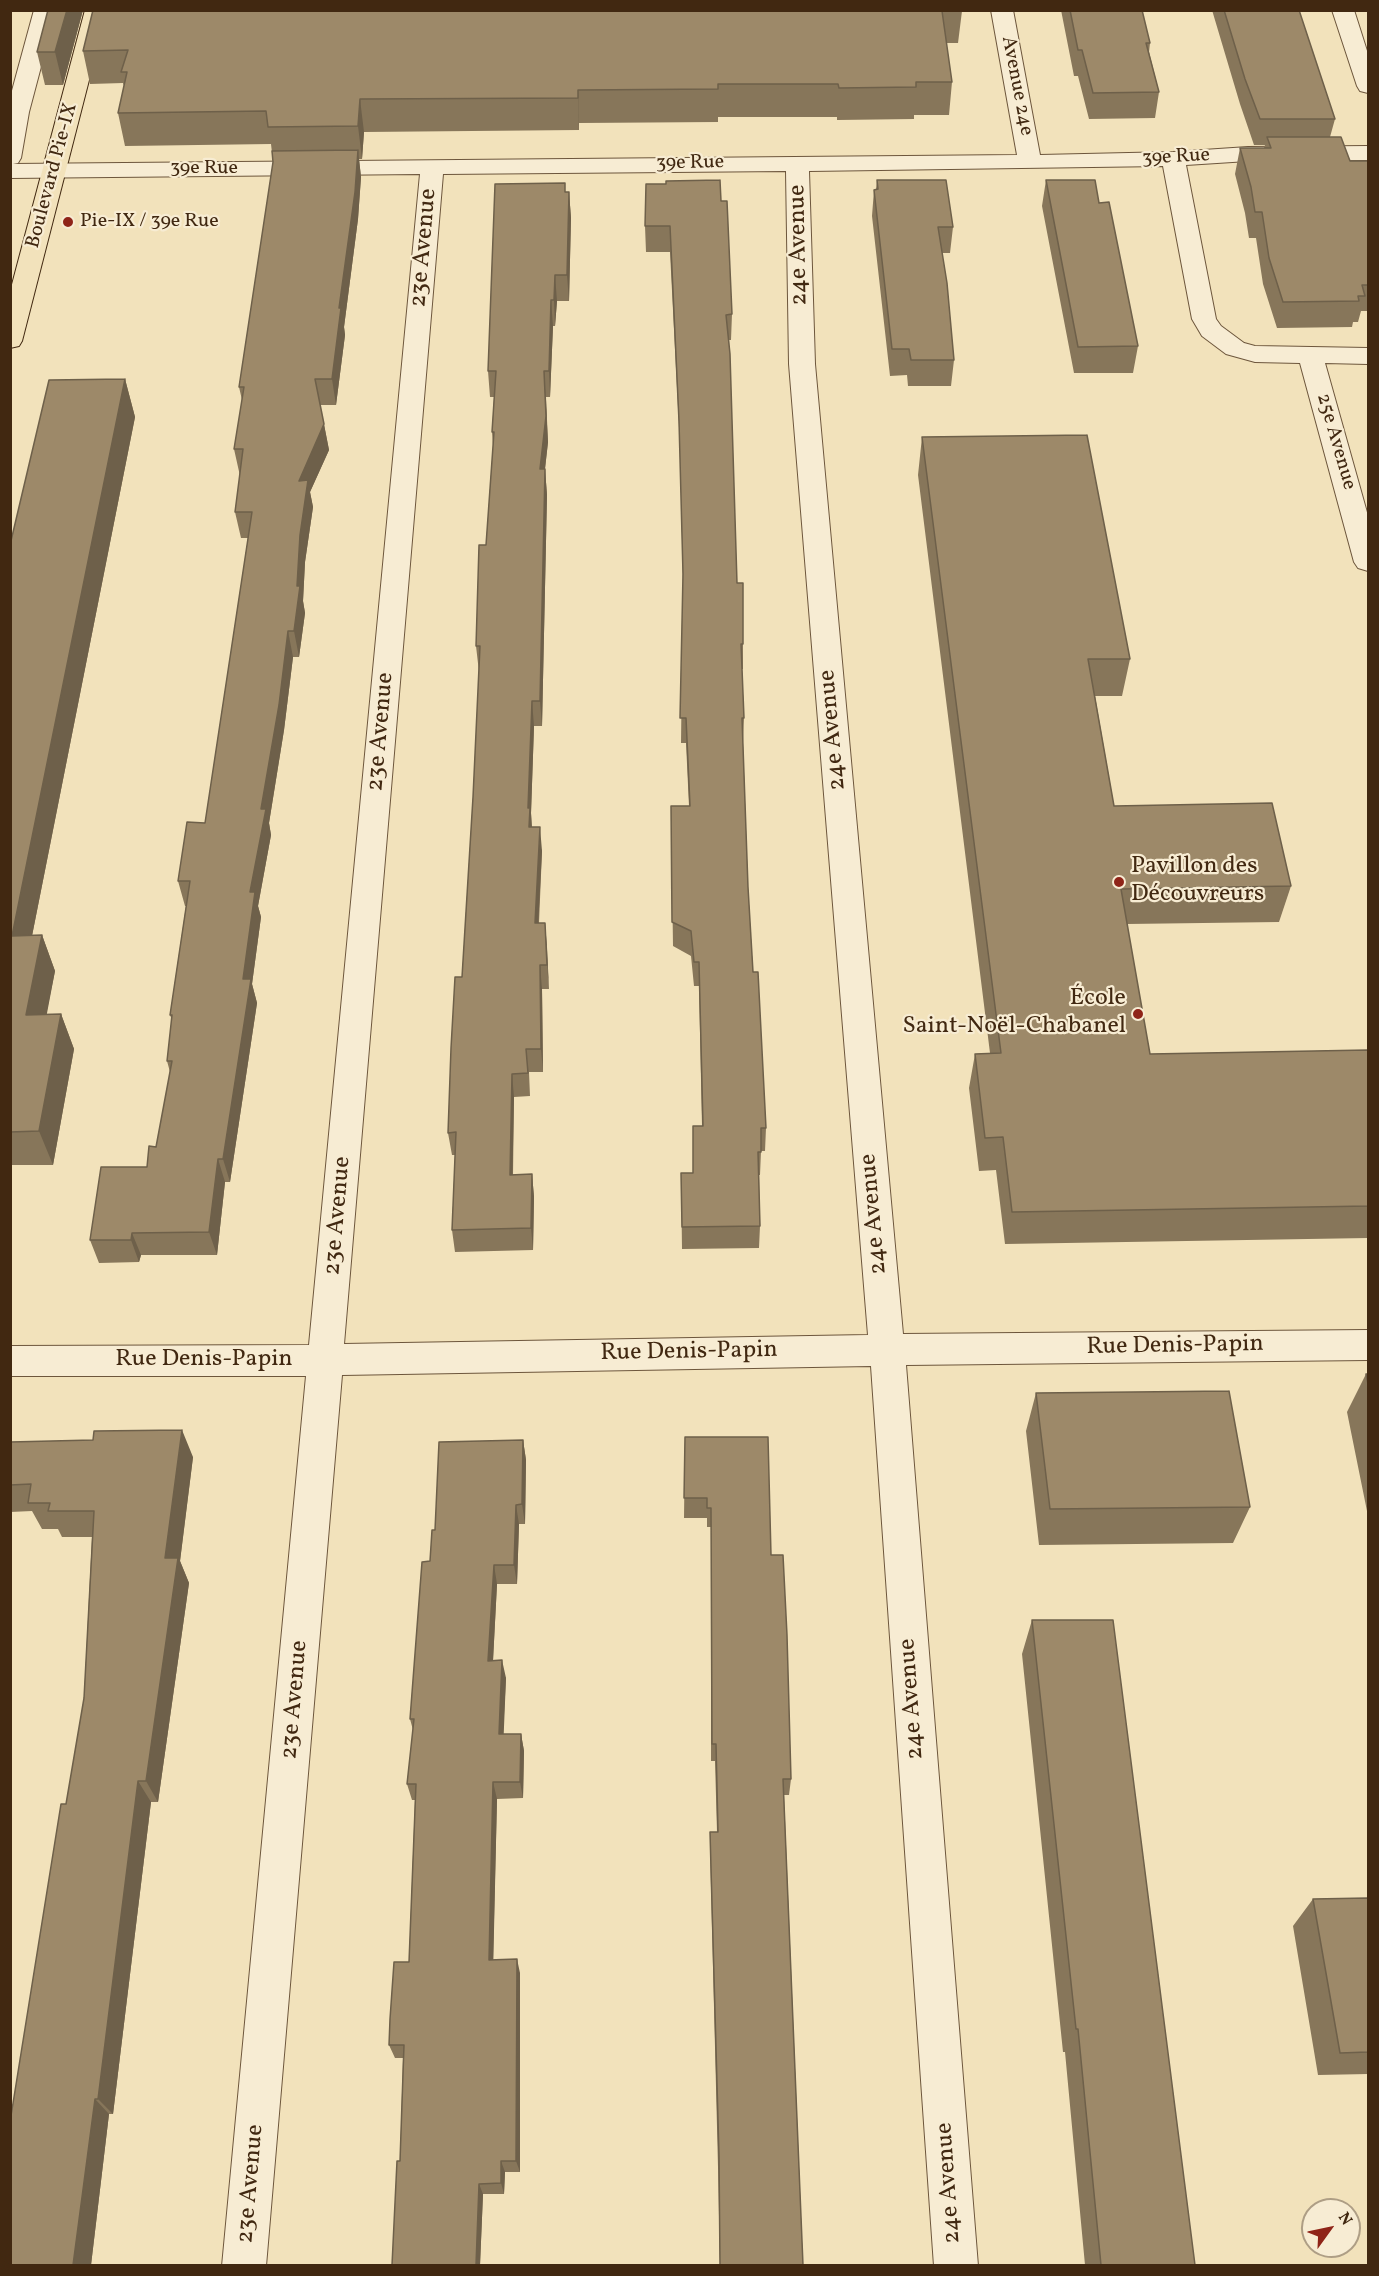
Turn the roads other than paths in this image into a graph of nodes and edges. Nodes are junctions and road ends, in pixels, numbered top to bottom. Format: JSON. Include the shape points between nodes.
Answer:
{"nodes":[{"id":1,"x":45,"y":10,"type":"edge"},
{"id":2,"x":96,"y":10,"type":"edge"},
{"id":3,"x":1002,"y":10,"type":"edge"},
{"id":4,"x":1342,"y":10,"type":"edge"},
{"id":5,"x":1368,"y":86,"type":"edge"},
{"id":6,"x":1368,"y":153,"type":"edge"},
{"id":7,"x":10,"y":158,"type":"edge"},
{"id":8,"x":1173,"y":159,"type":"junction"},
{"id":9,"x":1030,"y":162,"type":"junction"},
{"id":10,"x":797,"y":163,"type":"junction"},
{"id":11,"x":432,"y":167,"type":"junction"},
{"id":12,"x":55,"y":170,"type":"junction"},
{"id":13,"x":10,"y":171,"type":"edge"},
{"id":14,"x":10,"y":341,"type":"edge"},
{"id":15,"x":1368,"y":356,"type":"edge"},
{"id":16,"x":1311,"y":357,"type":"junction"},
{"id":17,"x":1368,"y":562,"type":"edge"},
{"id":18,"x":1368,"y":1345,"type":"edge"},
{"id":19,"x":887,"y":1350,"type":"junction"},
{"id":20,"x":327,"y":1360,"type":"junction"},
{"id":21,"x":10,"y":1361,"type":"edge"},
{"id":22,"x":244,"y":2265,"type":"edge"},
{"id":23,"x":956,"y":2265,"type":"edge"}],
"edges":[{"from":1,"to":7,"type":"street"},
{"from":2,"to":12,"type":"main road","name":"Boulevard Pie-IX"},
{"from":3,"to":9,"type":"street","name":"Avenue 24e"},
{"from":4,"to":5,"type":"street"},
{"from":6,"to":8,"type":"street","name":"39e Rue"},
{"from":8,"to":9,"type":"street","name":"39e Rue"},
{"from":8,"to":16,"type":"street","via":[[1204,320],[1211,331],[1235,349]]},
{"from":9,"to":10,"type":"street","name":"39e Rue"},
{"from":10,"to":11,"type":"street","name":"39e Rue"},
{"from":10,"to":19,"type":"street","name":"24e Avenue","via":[[802,364]]},
{"from":11,"to":12,"type":"street","name":"39e Rue"},
{"from":11,"to":20,"type":"street","name":"23e Avenue"},
{"from":12,"to":13,"type":"street","name":"39e Rue"},
{"from":12,"to":14,"type":"main road","name":"Boulevard Pie-IX"},
{"from":15,"to":16,"type":"street"},
{"from":16,"to":17,"type":"street","name":"25e Avenue"},
{"from":18,"to":19,"type":"street","name":"Rue Denis-Papin"},
{"from":19,"to":20,"type":"street","name":"Rue Denis-Papin"},
{"from":19,"to":23,"type":"street","name":"24e Avenue"},
{"from":20,"to":21,"type":"street","name":"Rue Denis-Papin"},
{"from":20,"to":22,"type":"street","name":"23e Avenue"}]}
